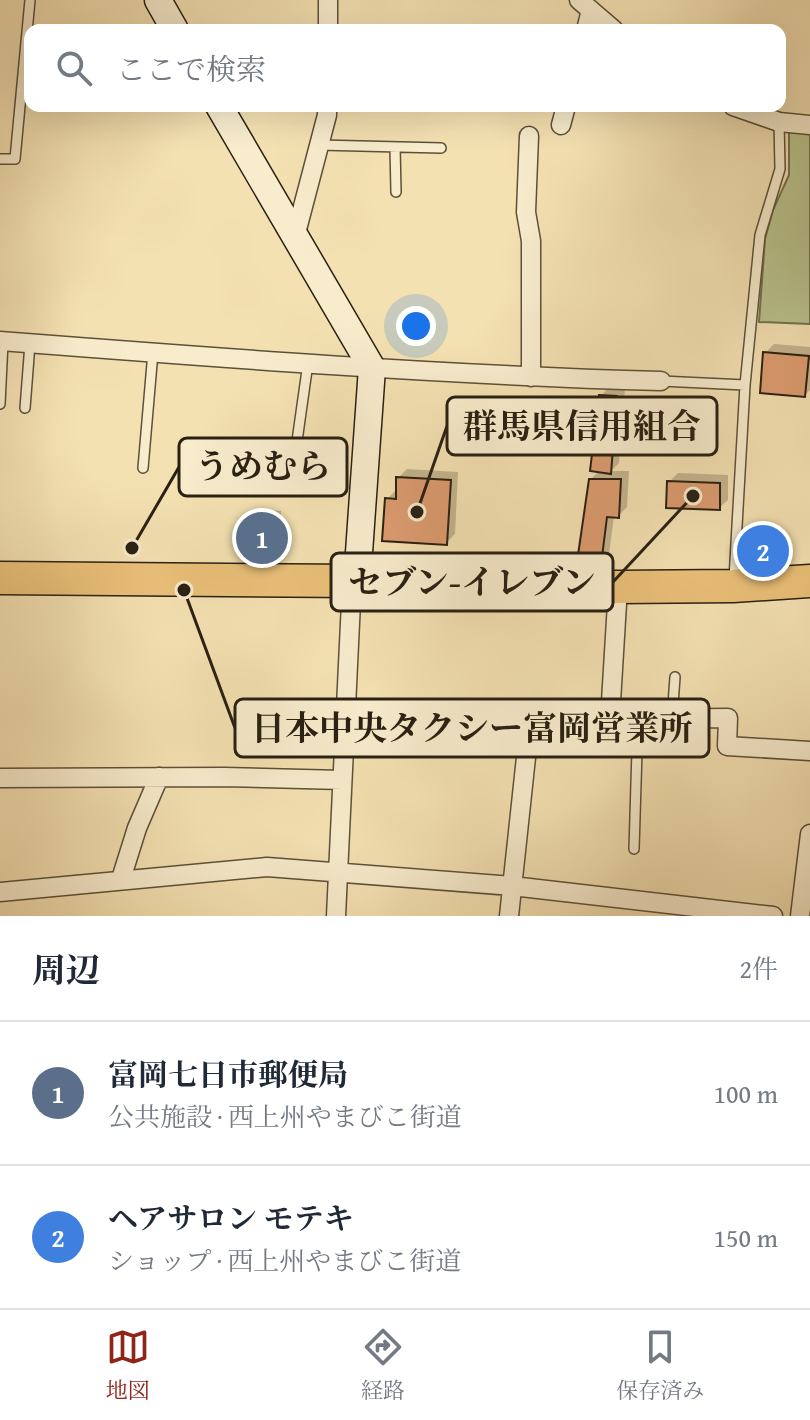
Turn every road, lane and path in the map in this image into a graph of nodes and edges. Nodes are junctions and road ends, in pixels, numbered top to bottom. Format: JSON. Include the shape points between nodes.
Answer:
{"nodes":[{"id":1,"x":30,"y":0,"type":"edge"},
{"id":2,"x":158,"y":0,"type":"edge"},
{"id":3,"x":328,"y":0,"type":"edge"},
{"id":4,"x":28,"y":24,"type":"edge"},
{"id":5,"x":172,"y":24,"type":"edge"},
{"id":6,"x":328,"y":24,"type":"edge"},
{"id":7,"x":24,"y":64,"type":"edge"},
{"id":8,"x":222,"y":112,"type":"edge"},
{"id":9,"x":326,"y":112,"type":"edge"},
{"id":10,"x":564,"y":112,"type":"edge"},
{"id":11,"x":750,"y":112,"type":"edge"},
{"id":12,"x":779,"y":122,"type":"junction"},
{"id":13,"x":561,"y":125,"type":"dead end"},
{"id":14,"x":810,"y":125,"type":"edge"},
{"id":15,"x":529,"y":136,"type":"dead end"},
{"id":16,"x":319,"y":145,"type":"junction"},
{"id":17,"x":395,"y":147,"type":"junction"},
{"id":18,"x":441,"y":148,"type":"dead end"},
{"id":19,"x":0,"y":159,"type":"edge"},
{"id":20,"x":396,"y":192,"type":"dead end"},
{"id":21,"x":295,"y":237,"type":"junction"},
{"id":22,"x":2,"y":342,"type":"edge"},
{"id":23,"x":30,"y":344,"type":"junction"},
{"id":24,"x":153,"y":352,"type":"junction"},
{"id":25,"x":308,"y":363,"type":"junction"},
{"id":26,"x":372,"y":368,"type":"junction"},
{"id":27,"x":531,"y":377,"type":"junction"},
{"id":28,"x":661,"y":381,"type":"joint"},
{"id":29,"x":745,"y":385,"type":"junction"},
{"id":30,"x":0,"y":404,"type":"edge"},
{"id":31,"x":25,"y":408,"type":"dead end"},
{"id":32,"x":297,"y":441,"type":"dead end"},
{"id":33,"x":143,"y":468,"type":"dead end"},
{"id":34,"x":0,"y":578,"type":"edge"},
{"id":35,"x":354,"y":581,"type":"junction"},
{"id":36,"x":810,"y":581,"type":"edge"},
{"id":37,"x":733,"y":586,"type":"junction"},
{"id":38,"x":618,"y":587,"type":"junction"},
{"id":39,"x":675,"y":677,"type":"dead end"},
{"id":40,"x":345,"y":716,"type":"junction"},
{"id":41,"x":610,"y":718,"type":"junction"},
{"id":42,"x":638,"y":718,"type":"junction"},
{"id":43,"x":672,"y":718,"type":"junction"},
{"id":44,"x":530,"y":720,"type":"junction"},
{"id":45,"x":810,"y":751,"type":"edge"},
{"id":46,"x":159,"y":777,"type":"junction"},
{"id":47,"x":0,"y":778,"type":"edge"},
{"id":48,"x":342,"y":780,"type":"junction"},
{"id":49,"x":810,"y":834,"type":"edge"},
{"id":50,"x":634,"y":849,"type":"dead end"},
{"id":51,"x":338,"y":871,"type":"junction"},
{"id":52,"x":121,"y":879,"type":"junction"},
{"id":53,"x":512,"y":886,"type":"junction"},
{"id":54,"x":0,"y":892,"type":"edge"},
{"id":55,"x":336,"y":916,"type":"edge"},
{"id":56,"x":509,"y":916,"type":"edge"},
{"id":57,"x":773,"y":916,"type":"edge"},
{"id":58,"x":800,"y":916,"type":"edge"}],
"edges":[{"from":1,"to":4,"type":"lane"},
{"from":2,"to":5,"type":"street"},
{"from":3,"to":6,"type":"street"},
{"from":7,"to":19,"type":"lane","via":[[15,159]]},
{"from":8,"to":21,"type":"street"},
{"from":9,"to":16,"type":"street"},
{"from":10,"to":13,"type":"street"},
{"from":11,"to":12,"type":"street"},
{"from":12,"to":14,"type":"street"},
{"from":12,"to":29,"type":"lane","via":[[780,169],[760,235]]},
{"from":15,"to":27,"type":"street"},
{"from":16,"to":17,"type":"lane"},
{"from":16,"to":21,"type":"street"},
{"from":17,"to":18,"type":"lane"},
{"from":17,"to":20,"type":"lane"},
{"from":21,"to":26,"type":"street"},
{"from":22,"to":23,"type":"street"},
{"from":22,"to":30,"type":"lane"},
{"from":23,"to":24,"type":"street"},
{"from":23,"to":31,"type":"lane"},
{"from":24,"to":25,"type":"street"},
{"from":24,"to":33,"type":"lane"},
{"from":25,"to":26,"type":"street"},
{"from":25,"to":32,"type":"lane"},
{"from":26,"to":27,"type":"street"},
{"from":26,"to":35,"type":"street"},
{"from":27,"to":28,"type":"street"},
{"from":28,"to":29,"type":"lane"},
{"from":29,"to":37,"type":"lane"},
{"from":34,"to":35,"type":"highway"},
{"from":35,"to":38,"type":"highway"},
{"from":35,"to":40,"type":"street"},
{"from":36,"to":37,"type":"highway"},
{"from":37,"to":38,"type":"highway"},
{"from":38,"to":41,"type":"street"},
{"from":39,"to":43,"type":"lane"},
{"from":40,"to":44,"type":"street"},
{"from":40,"to":48,"type":"street"},
{"from":41,"to":42,"type":"street"},
{"from":41,"to":44,"type":"street"},
{"from":42,"to":43,"type":"street"},
{"from":42,"to":50,"type":"lane"},
{"from":43,"to":45,"type":"street","via":[[728,718],[727,746]]},
{"from":44,"to":53,"type":"street"},
{"from":46,"to":47,"type":"street"},
{"from":46,"to":48,"type":"street"},
{"from":46,"to":52,"type":"street"},
{"from":48,"to":51,"type":"street"},
{"from":49,"to":58,"type":"street"},
{"from":51,"to":52,"type":"street","via":[[267,867]]},
{"from":51,"to":53,"type":"street"},
{"from":51,"to":55,"type":"street"},
{"from":52,"to":54,"type":"street"},
{"from":53,"to":56,"type":"street"},
{"from":53,"to":57,"type":"street"}]}
